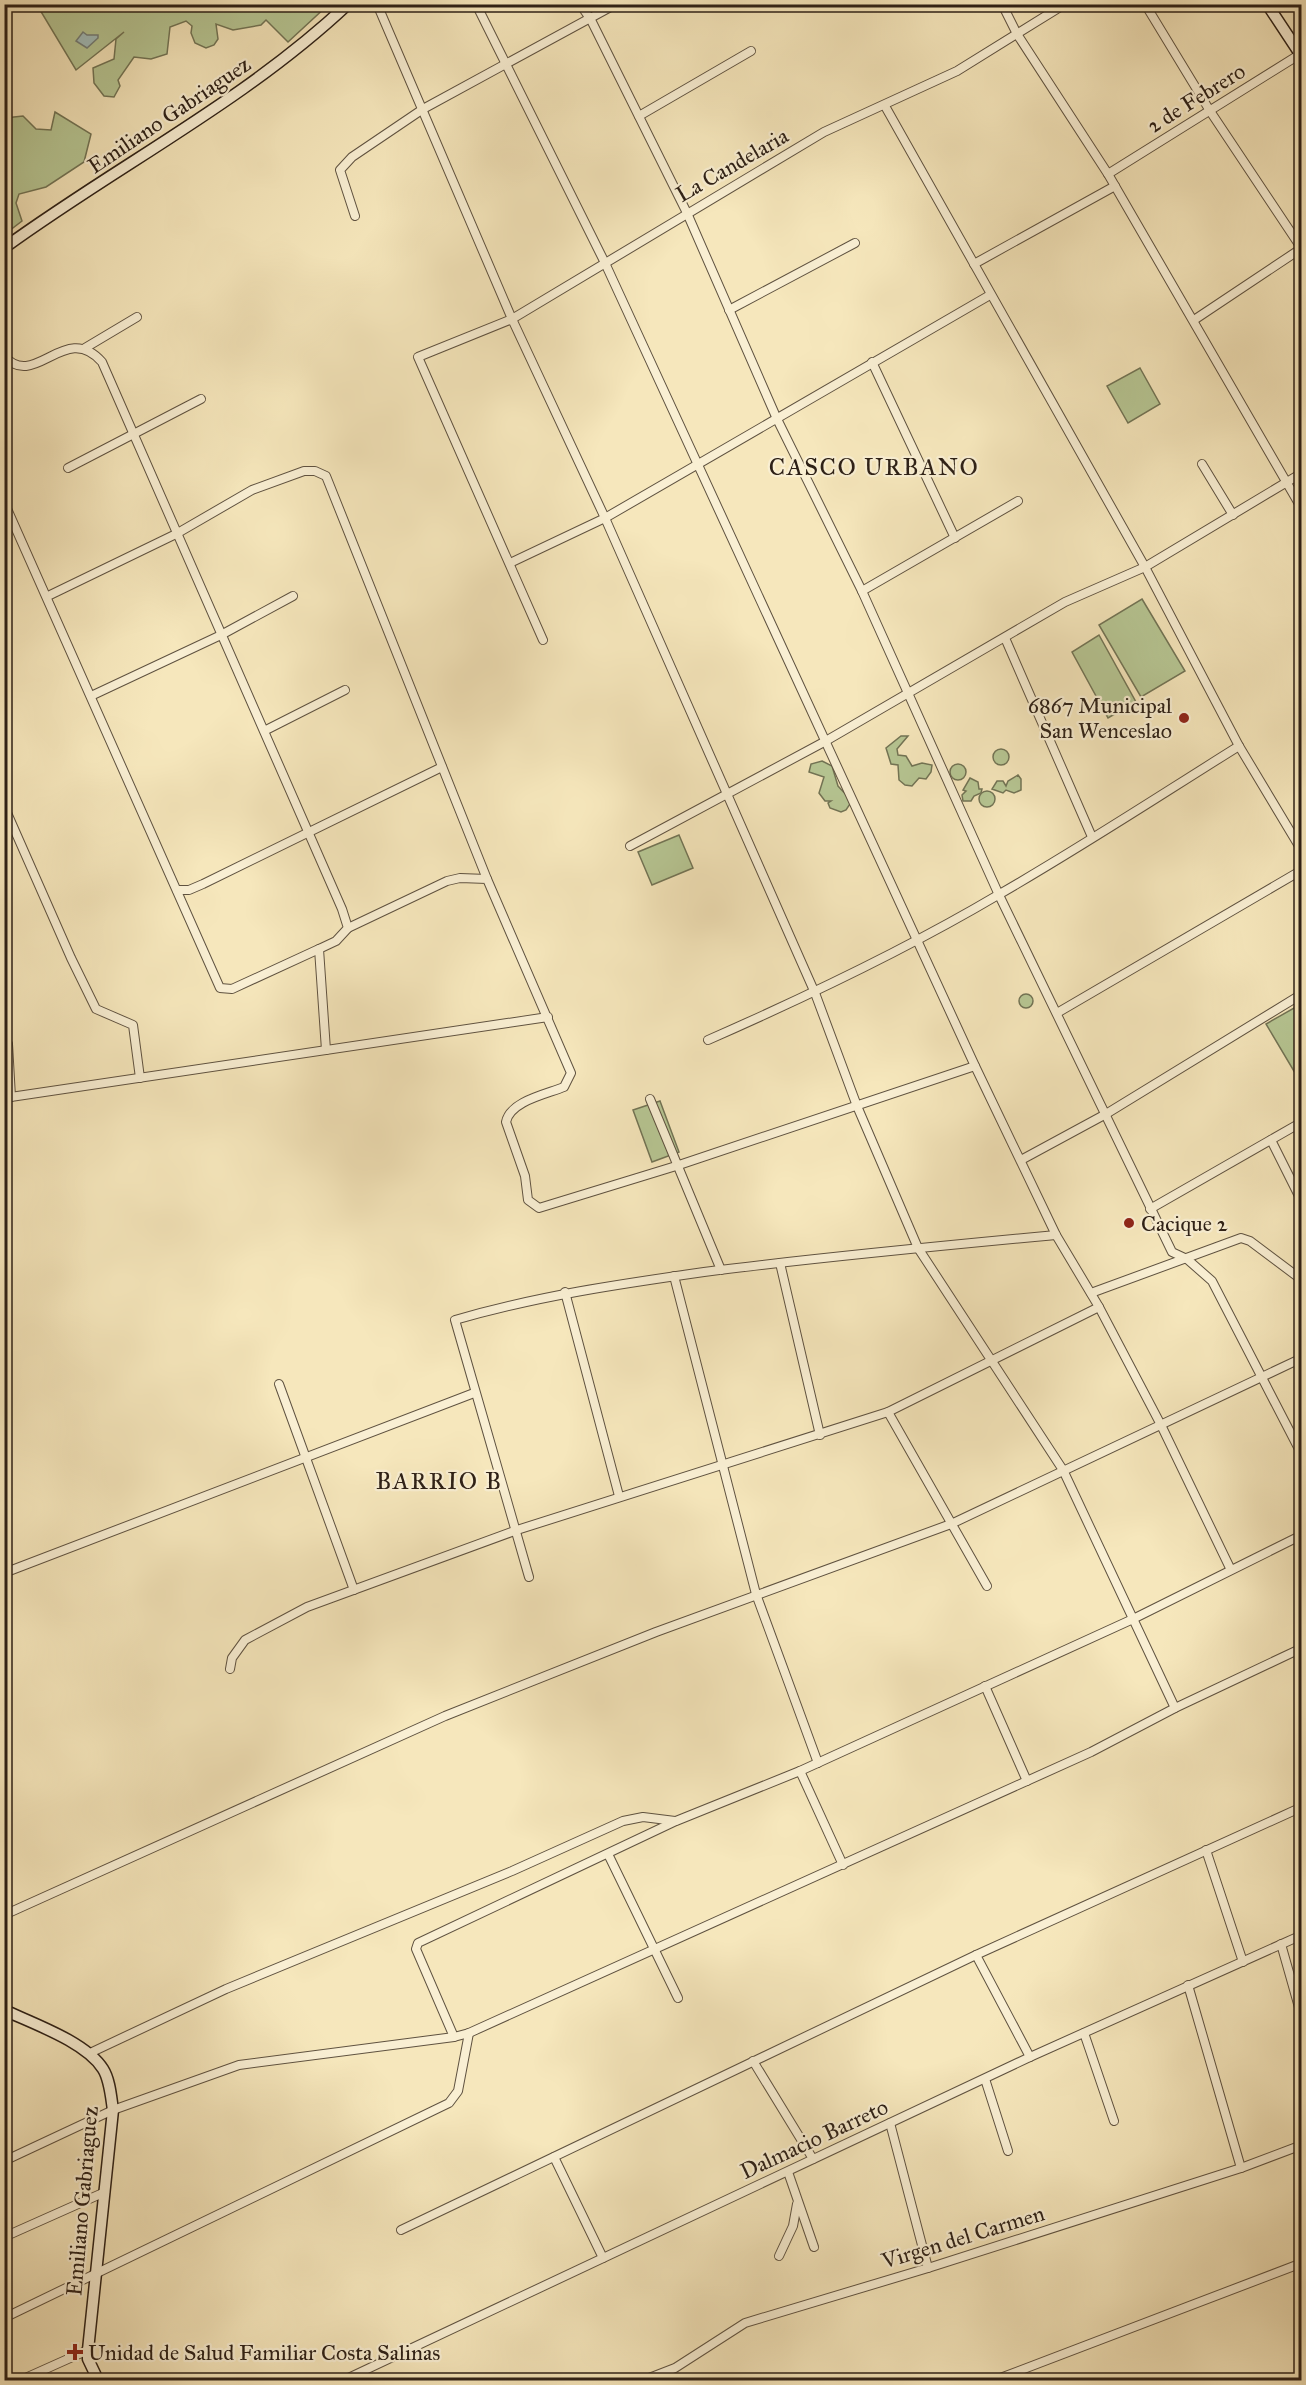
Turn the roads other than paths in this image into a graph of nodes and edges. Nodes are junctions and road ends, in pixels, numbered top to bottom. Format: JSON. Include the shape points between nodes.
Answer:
{"nodes":[{"id":1,"x":348,"y":4,"type":"edge"},
{"id":2,"x":377,"y":4,"type":"edge"},
{"id":3,"x":476,"y":4,"type":"edge"},
{"id":4,"x":580,"y":4,"type":"edge"},
{"id":5,"x":616,"y":4,"type":"edge"},
{"id":6,"x":1002,"y":4,"type":"edge"},
{"id":7,"x":1065,"y":4,"type":"edge"},
{"id":8,"x":1145,"y":4,"type":"edge"},
{"id":9,"x":1267,"y":4,"type":"edge"},
{"id":10,"x":591,"y":20,"type":"junction"},
{"id":11,"x":1017,"y":34,"type":"junction"},
{"id":12,"x":751,"y":51,"type":"dead end"},
{"id":13,"x":1301,"y":55,"type":"edge"},
{"id":14,"x":508,"y":65,"type":"junction"},
{"id":15,"x":885,"y":106,"type":"junction"},
{"id":16,"x":423,"y":110,"type":"junction"},
{"id":17,"x":1210,"y":111,"type":"junction"},
{"id":18,"x":639,"y":116,"type":"junction"},
{"id":19,"x":1108,"y":174,"type":"junction"},
{"id":20,"x":1114,"y":186,"type":"junction"},
{"id":21,"x":687,"y":213,"type":"junction"},
{"id":22,"x":355,"y":216,"type":"dead end"},
{"id":23,"x":855,"y":243,"type":"dead end"},
{"id":24,"x":4,"y":248,"type":"edge"},
{"id":25,"x":1301,"y":249,"type":"edge"},
{"id":26,"x":605,"y":262,"type":"junction"},
{"id":27,"x":974,"y":264,"type":"junction"},
{"id":28,"x":990,"y":295,"type":"junction"},
{"id":29,"x":729,"y":310,"type":"junction"},
{"id":30,"x":137,"y":317,"type":"dead end"},
{"id":31,"x":512,"y":319,"type":"junction"},
{"id":32,"x":1194,"y":320,"type":"junction"},
{"id":33,"x":85,"y":348,"type":"junction"},
{"id":34,"x":4,"y":356,"type":"edge"},
{"id":35,"x":872,"y":362,"type":"junction"},
{"id":36,"x":201,"y":399,"type":"dead end"},
{"id":37,"x":777,"y":419,"type":"junction"},
{"id":38,"x":133,"y":433,"type":"junction"},
{"id":39,"x":1202,"y":464,"type":"dead end"},
{"id":40,"x":697,"y":465,"type":"junction"},
{"id":41,"x":68,"y":468,"type":"dead end"},
{"id":42,"x":1302,"y":473,"type":"edge"},
{"id":43,"x":1286,"y":482,"type":"junction"},
{"id":44,"x":1018,"y":501,"type":"dead end"},
{"id":45,"x":4,"y":502,"type":"edge"},
{"id":46,"x":1302,"y":509,"type":"edge"},
{"id":47,"x":1233,"y":514,"type":"junction"},
{"id":48,"x":605,"y":518,"type":"junction"},
{"id":49,"x":176,"y":534,"type":"junction"},
{"id":50,"x":955,"y":538,"type":"junction"},
{"id":51,"x":510,"y":563,"type":"junction"},
{"id":52,"x":1145,"y":567,"type":"junction"},
{"id":53,"x":862,"y":591,"type":"junction"},
{"id":54,"x":48,"y":596,"type":"junction"},
{"id":55,"x":293,"y":596,"type":"dead end"},
{"id":56,"x":222,"y":635,"type":"junction"},
{"id":57,"x":1005,"y":638,"type":"junction"},
{"id":58,"x":543,"y":640,"type":"dead end"},
{"id":59,"x":345,"y":690,"type":"dead end"},
{"id":60,"x":906,"y":693,"type":"junction"},
{"id":61,"x":91,"y":696,"type":"junction"},
{"id":62,"x":266,"y":730,"type":"junction"},
{"id":63,"x":824,"y":742,"type":"junction"},
{"id":64,"x":1239,"y":746,"type":"junction"},
{"id":65,"x":442,"y":767,"type":"junction"},
{"id":66,"x":728,"y":795,"type":"junction"},
{"id":67,"x":4,"y":806,"type":"edge"},
{"id":68,"x":310,"y":832,"type":"junction"},
{"id":69,"x":1092,"y":837,"type":"junction"},
{"id":70,"x":630,"y":846,"type":"dead end"},
{"id":71,"x":1302,"y":851,"type":"edge"},
{"id":72,"x":1302,"y":870,"type":"edge"},
{"id":73,"x":487,"y":879,"type":"junction"},
{"id":74,"x":177,"y":890,"type":"junction"},
{"id":75,"x":999,"y":895,"type":"junction"},
{"id":76,"x":348,"y":928,"type":"junction"},
{"id":77,"x":918,"y":940,"type":"junction"},
{"id":78,"x":318,"y":949,"type":"junction"},
{"id":79,"x":815,"y":993,"type":"junction"},
{"id":80,"x":1302,"y":994,"type":"edge"},
{"id":81,"x":1057,"y":1013,"type":"junction"},
{"id":82,"x":548,"y":1017,"type":"junction"},
{"id":83,"x":4,"y":1037,"type":"edge"},
{"id":84,"x":708,"y":1040,"type":"dead end"},
{"id":85,"x":326,"y":1050,"type":"junction"},
{"id":86,"x":975,"y":1066,"type":"junction"},
{"id":87,"x":140,"y":1078,"type":"junction"},
{"id":88,"x":8,"y":1097,"type":"edge"},
{"id":89,"x":650,"y":1099,"type":"dead end"},
{"id":90,"x":857,"y":1106,"type":"junction"},
{"id":91,"x":1106,"y":1114,"type":"junction"},
{"id":92,"x":1302,"y":1122,"type":"edge"},
{"id":93,"x":1271,"y":1140,"type":"junction"},
{"id":94,"x":1021,"y":1160,"type":"junction"},
{"id":95,"x":676,"y":1166,"type":"junction"},
{"id":96,"x":1302,"y":1202,"type":"edge"},
{"id":97,"x":1150,"y":1209,"type":"junction"},
{"id":98,"x":1056,"y":1235,"type":"junction"},
{"id":99,"x":918,"y":1248,"type":"junction"},
{"id":100,"x":1187,"y":1259,"type":"junction"},
{"id":101,"x":780,"y":1263,"type":"junction"},
{"id":102,"x":721,"y":1270,"type":"junction"},
{"id":103,"x":674,"y":1276,"type":"junction"},
{"id":104,"x":1302,"y":1280,"type":"edge"},
{"id":105,"x":566,"y":1292,"type":"junction"},
{"id":106,"x":1091,"y":1293,"type":"junction"},
{"id":107,"x":1099,"y":1307,"type":"junction"},
{"id":108,"x":1302,"y":1358,"type":"edge"},
{"id":109,"x":994,"y":1360,"type":"junction"},
{"id":110,"x":1260,"y":1376,"type":"junction"},
{"id":111,"x":279,"y":1384,"type":"dead end"},
{"id":112,"x":474,"y":1393,"type":"junction"},
{"id":113,"x":888,"y":1412,"type":"junction"},
{"id":114,"x":1161,"y":1425,"type":"junction"},
{"id":115,"x":820,"y":1435,"type":"junction"},
{"id":116,"x":1302,"y":1455,"type":"edge"},
{"id":117,"x":308,"y":1458,"type":"junction"},
{"id":118,"x":721,"y":1464,"type":"junction"},
{"id":119,"x":1063,"y":1470,"type":"junction"},
{"id":120,"x":619,"y":1496,"type":"junction"},
{"id":121,"x":951,"y":1524,"type":"junction"},
{"id":122,"x":517,"y":1530,"type":"junction"},
{"id":123,"x":1302,"y":1534,"type":"edge"},
{"id":124,"x":1230,"y":1568,"type":"junction"},
{"id":125,"x":4,"y":1573,"type":"edge"},
{"id":126,"x":529,"y":1577,"type":"dead end"},
{"id":127,"x":987,"y":1586,"type":"dead end"},
{"id":128,"x":354,"y":1590,"type":"junction"},
{"id":129,"x":756,"y":1594,"type":"junction"},
{"id":130,"x":1133,"y":1618,"type":"junction"},
{"id":131,"x":1302,"y":1648,"type":"edge"},
{"id":132,"x":230,"y":1669,"type":"dead end"},
{"id":133,"x":986,"y":1686,"type":"junction"},
{"id":134,"x":1174,"y":1708,"type":"junction"},
{"id":135,"x":818,"y":1763,"type":"junction"},
{"id":136,"x":800,"y":1771,"type":"junction"},
{"id":137,"x":1027,"y":1781,"type":"junction"},
{"id":138,"x":1302,"y":1807,"type":"edge"},
{"id":139,"x":676,"y":1821,"type":"junction"},
{"id":140,"x":1206,"y":1850,"type":"junction"},
{"id":141,"x":608,"y":1854,"type":"junction"},
{"id":142,"x":843,"y":1865,"type":"junction"},
{"id":143,"x":4,"y":1915,"type":"edge"},
{"id":144,"x":1302,"y":1935,"type":"edge"},
{"id":145,"x":1281,"y":1944,"type":"junction"},
{"id":146,"x":653,"y":1951,"type":"junction"},
{"id":147,"x":976,"y":1955,"type":"junction"},
{"id":148,"x":1243,"y":1962,"type":"junction"},
{"id":149,"x":1188,"y":1986,"type":"junction"},
{"id":150,"x":678,"y":1998,"type":"dead end"},
{"id":151,"x":4,"y":2010,"type":"edge"},
{"id":152,"x":1302,"y":2018,"type":"edge"},
{"id":153,"x":469,"y":2033,"type":"junction"},
{"id":154,"x":1084,"y":2033,"type":"junction"},
{"id":155,"x":454,"y":2037,"type":"junction"},
{"id":156,"x":90,"y":2053,"type":"junction"},
{"id":157,"x":1030,"y":2057,"type":"junction"},
{"id":158,"x":753,"y":2061,"type":"junction"},
{"id":159,"x":985,"y":2079,"type":"junction"},
{"id":160,"x":113,"y":2110,"type":"junction"},
{"id":161,"x":1114,"y":2121,"type":"dead end"},
{"id":162,"x":890,"y":2123,"type":"junction"},
{"id":163,"x":1302,"y":2145,"type":"edge"},
{"id":164,"x":1008,"y":2151,"type":"dead end"},
{"id":165,"x":554,"y":2157,"type":"junction"},
{"id":166,"x":813,"y":2159,"type":"junction"},
{"id":167,"x":4,"y":2161,"type":"edge"},
{"id":168,"x":1241,"y":2168,"type":"junction"},
{"id":169,"x":788,"y":2172,"type":"junction"},
{"id":170,"x":105,"y":2192,"type":"junction"},
{"id":171,"x":798,"y":2202,"type":"junction"},
{"id":172,"x":401,"y":2230,"type":"dead end"},
{"id":173,"x":4,"y":2237,"type":"edge"},
{"id":174,"x":814,"y":2247,"type":"dead end"},
{"id":175,"x":779,"y":2256,"type":"dead end"},
{"id":176,"x":603,"y":2258,"type":"junction"},
{"id":177,"x":1302,"y":2264,"type":"edge"},
{"id":178,"x":928,"y":2268,"type":"junction"},
{"id":179,"x":96,"y":2275,"type":"junction"},
{"id":180,"x":4,"y":2318,"type":"edge"},
{"id":181,"x":88,"y":2350,"type":"junction"},
{"id":182,"x":21,"y":2380,"type":"edge"},
{"id":183,"x":98,"y":2380,"type":"edge"},
{"id":184,"x":344,"y":2380,"type":"edge"},
{"id":185,"x":644,"y":2380,"type":"edge"},
{"id":186,"x":995,"y":2380,"type":"edge"}],
"edges":[{"from":1,"to":24,"type":"main road","name":"Emiliano Gabriaguez","via":[[269,71]]},
{"from":2,"to":16,"type":"street"},
{"from":3,"to":14,"type":"street"},
{"from":4,"to":10,"type":"street"},
{"from":5,"to":10,"type":"street"},
{"from":6,"to":11,"type":"street"},
{"from":7,"to":11,"type":"street","name":"La Candelaria"},
{"from":8,"to":17,"type":"street"},
{"from":9,"to":13,"type":"main road"},
{"from":10,"to":14,"type":"street"},
{"from":10,"to":18,"type":"street"},
{"from":11,"to":15,"type":"street","name":"La Candelaria"},
{"from":11,"to":19,"type":"street"},
{"from":12,"to":18,"type":"street"},
{"from":13,"to":17,"type":"street","name":"2 de Febrero"},
{"from":14,"to":16,"type":"street"},
{"from":14,"to":26,"type":"street"},
{"from":15,"to":21,"type":"street","name":"La Candelaria","via":[[824,132]]},
{"from":15,"to":27,"type":"street"},
{"from":16,"to":22,"type":"street","via":[[352,157],[340,170]]},
{"from":16,"to":31,"type":"street"},
{"from":17,"to":19,"type":"street","name":"2 de Febrero"},
{"from":17,"to":25,"type":"street"},
{"from":18,"to":21,"type":"street"},
{"from":19,"to":20,"type":"street"},
{"from":20,"to":27,"type":"street"},
{"from":20,"to":32,"type":"street"},
{"from":21,"to":26,"type":"street","name":"La Candelaria"},
{"from":21,"to":29,"type":"street"},
{"from":23,"to":29,"type":"street"},
{"from":25,"to":32,"type":"street"},
{"from":26,"to":31,"type":"street","name":"La Candelaria"},
{"from":26,"to":40,"type":"street"},
{"from":27,"to":28,"type":"street"},
{"from":28,"to":35,"type":"street"},
{"from":28,"to":52,"type":"street"},
{"from":29,"to":37,"type":"street"},
{"from":30,"to":33,"type":"street"},
{"from":31,"to":48,"type":"street"},
{"from":31,"to":51,"type":"street","name":"La Candelaria","via":[[418,357]]},
{"from":32,"to":43,"type":"street"},
{"from":33,"to":34,"type":"street","via":[[75,347],[24,367],[12,364]]},
{"from":33,"to":38,"type":"street","via":[[102,362]]},
{"from":35,"to":37,"type":"street"},
{"from":35,"to":50,"type":"street"},
{"from":36,"to":38,"type":"street"},
{"from":37,"to":40,"type":"street"},
{"from":37,"to":53,"type":"street"},
{"from":38,"to":41,"type":"street"},
{"from":38,"to":49,"type":"street"},
{"from":39,"to":47,"type":"street"},
{"from":40,"to":48,"type":"street"},
{"from":40,"to":63,"type":"street"},
{"from":42,"to":43,"type":"street"},
{"from":43,"to":46,"type":"street"},
{"from":43,"to":47,"type":"street"},
{"from":44,"to":50,"type":"street"},
{"from":45,"to":54,"type":"street"},
{"from":47,"to":52,"type":"street"},
{"from":48,"to":51,"type":"street"},
{"from":48,"to":66,"type":"street"},
{"from":49,"to":54,"type":"street"},
{"from":49,"to":56,"type":"street"},
{"from":49,"to":65,"type":"street","via":[[252,490],[304,471],[326,476]]},
{"from":50,"to":53,"type":"street"},
{"from":51,"to":58,"type":"street"},
{"from":52,"to":57,"type":"street","via":[[1065,602]]},
{"from":52,"to":64,"type":"street"},
{"from":53,"to":60,"type":"street"},
{"from":54,"to":61,"type":"street"},
{"from":55,"to":56,"type":"street"},
{"from":56,"to":61,"type":"street"},
{"from":56,"to":62,"type":"street"},
{"from":57,"to":60,"type":"street"},
{"from":57,"to":69,"type":"street"},
{"from":59,"to":62,"type":"street"},
{"from":60,"to":63,"type":"street"},
{"from":60,"to":75,"type":"street"},
{"from":61,"to":74,"type":"street"},
{"from":62,"to":68,"type":"street"},
{"from":63,"to":66,"type":"street"},
{"from":63,"to":77,"type":"street"},
{"from":64,"to":69,"type":"street"},
{"from":64,"to":71,"type":"street"},
{"from":65,"to":68,"type":"street"},
{"from":65,"to":73,"type":"street"},
{"from":66,"to":70,"type":"street"},
{"from":66,"to":79,"type":"street"},
{"from":67,"to":87,"type":"street","via":[[96,1009],[134,1025]]},
{"from":68,"to":74,"type":"street","via":[[203,884]]},
{"from":68,"to":76,"type":"street"},
{"from":69,"to":75,"type":"street"},
{"from":72,"to":81,"type":"street"},
{"from":73,"to":76,"type":"street","via":[[447,881]]},
{"from":73,"to":82,"type":"street"},
{"from":74,"to":78,"type":"street","via":[[220,988],[232,988]]},
{"from":75,"to":77,"type":"street"},
{"from":75,"to":81,"type":"street"},
{"from":76,"to":78,"type":"street","via":[[336,941]]},
{"from":77,"to":79,"type":"street"},
{"from":77,"to":86,"type":"street"},
{"from":78,"to":85,"type":"street"},
{"from":79,"to":84,"type":"street"},
{"from":79,"to":90,"type":"street"},
{"from":80,"to":91,"type":"street"},
{"from":81,"to":91,"type":"street"},
{"from":82,"to":85,"type":"street"},
{"from":82,"to":95,"type":"street","via":[[571,1074],[569,1082],[514,1108],[506,1122],[525,1176],[528,1200],[542,1209]]},
{"from":83,"to":88,"type":"street","via":[[8,1044]]},
{"from":85,"to":87,"type":"street"},
{"from":86,"to":90,"type":"street"},
{"from":86,"to":94,"type":"street"},
{"from":87,"to":88,"type":"street"},
{"from":89,"to":95,"type":"street"},
{"from":90,"to":95,"type":"street"},
{"from":90,"to":99,"type":"street"},
{"from":91,"to":94,"type":"street"},
{"from":91,"to":97,"type":"street"},
{"from":92,"to":93,"type":"street"},
{"from":93,"to":96,"type":"street"},
{"from":93,"to":97,"type":"street"},
{"from":94,"to":98,"type":"street"},
{"from":95,"to":102,"type":"street"},
{"from":97,"to":100,"type":"street","via":[[1172,1252]]},
{"from":98,"to":99,"type":"street"},
{"from":98,"to":106,"type":"street"},
{"from":99,"to":101,"type":"street"},
{"from":99,"to":109,"type":"street"},
{"from":100,"to":104,"type":"street","via":[[1241,1238]]},
{"from":100,"to":106,"type":"street"},
{"from":100,"to":110,"type":"street","via":[[1212,1281]]},
{"from":101,"to":102,"type":"street"},
{"from":101,"to":115,"type":"street"},
{"from":102,"to":103,"type":"street"},
{"from":103,"to":105,"type":"street"},
{"from":103,"to":118,"type":"street"},
{"from":105,"to":112,"type":"street","via":[[455,1320]]},
{"from":105,"to":120,"type":"street"},
{"from":106,"to":107,"type":"street"},
{"from":107,"to":109,"type":"street"},
{"from":107,"to":114,"type":"street"},
{"from":108,"to":110,"type":"street"},
{"from":109,"to":113,"type":"street"},
{"from":109,"to":119,"type":"street"},
{"from":110,"to":114,"type":"street"},
{"from":110,"to":116,"type":"street"},
{"from":111,"to":117,"type":"street"},
{"from":112,"to":117,"type":"street"},
{"from":112,"to":122,"type":"street"},
{"from":113,"to":115,"type":"street"},
{"from":113,"to":121,"type":"street"},
{"from":114,"to":119,"type":"street"},
{"from":114,"to":124,"type":"street"},
{"from":115,"to":118,"type":"street"},
{"from":117,"to":125,"type":"street"},
{"from":117,"to":128,"type":"street"},
{"from":118,"to":120,"type":"street"},
{"from":118,"to":129,"type":"street"},
{"from":119,"to":121,"type":"street"},
{"from":119,"to":130,"type":"street"},
{"from":120,"to":122,"type":"street"},
{"from":121,"to":127,"type":"street"},
{"from":121,"to":129,"type":"street"},
{"from":122,"to":126,"type":"street"},
{"from":122,"to":128,"type":"street"},
{"from":123,"to":124,"type":"street"},
{"from":124,"to":130,"type":"street"},
{"from":128,"to":132,"type":"street","via":[[308,1607],[255,1634],[237,1647]]},
{"from":129,"to":135,"type":"street"},
{"from":129,"to":143,"type":"street","via":[[445,1716]]},
{"from":130,"to":133,"type":"street"},
{"from":130,"to":134,"type":"street"},
{"from":131,"to":134,"type":"street"},
{"from":133,"to":135,"type":"street"},
{"from":133,"to":137,"type":"street"},
{"from":134,"to":137,"type":"street"},
{"from":135,"to":136,"type":"street"},
{"from":136,"to":139,"type":"street"},
{"from":136,"to":142,"type":"street"},
{"from":137,"to":142,"type":"street"},
{"from":138,"to":140,"type":"street"},
{"from":139,"to":141,"type":"street"},
{"from":139,"to":156,"type":"street","via":[[643,1817],[623,1821],[512,1872],[226,1989]]},
{"from":140,"to":147,"type":"street"},
{"from":140,"to":148,"type":"street"},
{"from":141,"to":146,"type":"street"},
{"from":141,"to":155,"type":"street","via":[[418,1943],[416,1949]]},
{"from":142,"to":146,"type":"street"},
{"from":144,"to":145,"type":"street","name":"Dalmacio Barreto"},
{"from":145,"to":148,"type":"street","name":"Dalmacio Barreto"},
{"from":145,"to":152,"type":"street"},
{"from":146,"to":150,"type":"street"},
{"from":146,"to":153,"type":"street"},
{"from":147,"to":157,"type":"street"},
{"from":147,"to":158,"type":"street"},
{"from":148,"to":149,"type":"street","name":"Dalmacio Barreto"},
{"from":149,"to":154,"type":"street","name":"Dalmacio Barreto"},
{"from":149,"to":168,"type":"street"},
{"from":151,"to":156,"type":"main road","name":"Emiliano Gabriaguez"},
{"from":153,"to":155,"type":"street"},
{"from":153,"to":179,"type":"street","via":[[458,2091],[449,2103]]},
{"from":154,"to":157,"type":"street","name":"Dalmacio Barreto"},
{"from":154,"to":161,"type":"street"},
{"from":155,"to":160,"type":"street","via":[[239,2065]]},
{"from":156,"to":160,"type":"main road","name":"Emiliano Gabriaguez","via":[[105,2071]]},
{"from":157,"to":159,"type":"street","name":"Dalmacio Barreto"},
{"from":158,"to":165,"type":"street"},
{"from":158,"to":166,"type":"street"},
{"from":159,"to":162,"type":"street","name":"Dalmacio Barreto"},
{"from":159,"to":164,"type":"street"},
{"from":160,"to":167,"type":"street"},
{"from":160,"to":170,"type":"main road","name":"Emiliano Gabriaguez"},
{"from":162,"to":166,"type":"street","name":"Dalmacio Barreto"},
{"from":162,"to":178,"type":"street"},
{"from":163,"to":168,"type":"street","name":"Virgen del Carmen"},
{"from":165,"to":172,"type":"street"},
{"from":165,"to":176,"type":"street"},
{"from":166,"to":169,"type":"street","name":"Dalmacio Barreto"},
{"from":168,"to":178,"type":"street","name":"Virgen del Carmen"},
{"from":169,"to":171,"type":"street"},
{"from":169,"to":176,"type":"street","name":"Dalmacio Barreto"},
{"from":170,"to":173,"type":"street"},
{"from":170,"to":179,"type":"main road","name":"Emiliano Gabriaguez"},
{"from":171,"to":174,"type":"street"},
{"from":171,"to":175,"type":"street","via":[[786,2247]]},
{"from":176,"to":184,"type":"street","name":"Dalmacio Barreto"},
{"from":177,"to":186,"type":"street"},
{"from":178,"to":185,"type":"street","name":"Virgen del Carmen","via":[[745,2323],[675,2368]]},
{"from":179,"to":180,"type":"street"},
{"from":179,"to":181,"type":"main road","name":"Emiliano Gabriaguez"},
{"from":181,"to":182,"type":"street"},
{"from":181,"to":183,"type":"main road","name":"Emiliano Gabriaguez"}]}
